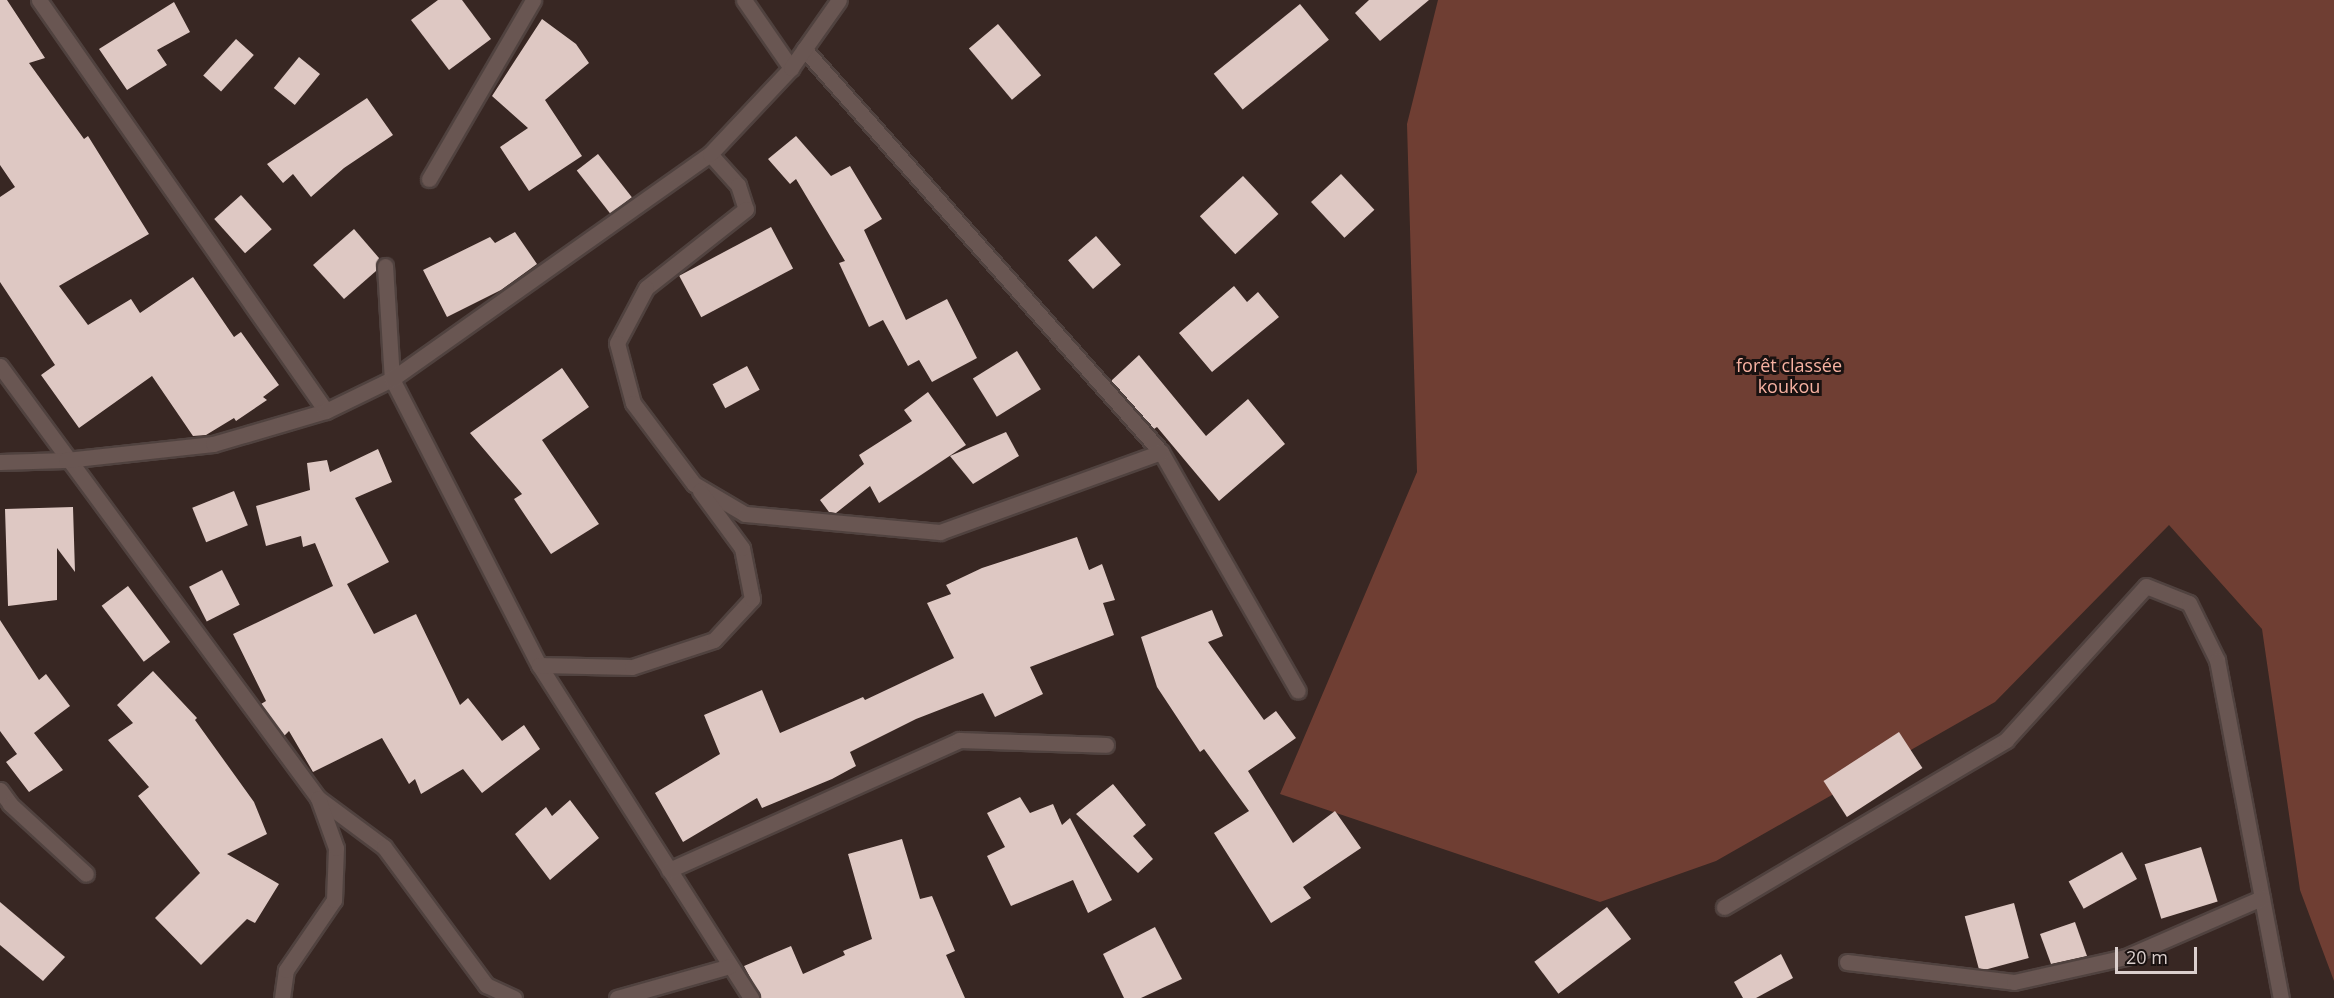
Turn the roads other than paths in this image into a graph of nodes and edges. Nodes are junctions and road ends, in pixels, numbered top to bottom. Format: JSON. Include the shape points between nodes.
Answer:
{"nodes":[{"id":1,"x":39,"y":0,"type":"edge"},
{"id":2,"x":533,"y":0,"type":"edge"},
{"id":3,"x":744,"y":0,"type":"edge"},
{"id":4,"x":839,"y":0,"type":"edge"},
{"id":5,"x":804,"y":49,"type":"junction"},
{"id":6,"x":791,"y":68,"type":"junction"},
{"id":7,"x":710,"y":154,"type":"junction"},
{"id":8,"x":429,"y":179,"type":"dead end"},
{"id":9,"x":385,"y":266,"type":"dead end"},
{"id":10,"x":0,"y":366,"type":"edge"},
{"id":11,"x":392,"y":379,"type":"junction"},
{"id":12,"x":326,"y":411,"type":"junction"},
{"id":13,"x":1161,"y":452,"type":"junction"},
{"id":14,"x":66,"y":460,"type":"junction"},
{"id":15,"x":0,"y":462,"type":"edge"},
{"id":16,"x":694,"y":483,"type":"junction"},
{"id":17,"x":539,"y":665,"type":"junction"},
{"id":18,"x":1298,"y":691,"type":"dead end"},
{"id":19,"x":1106,"y":745,"type":"dead end"},
{"id":20,"x":0,"y":790,"type":"edge"},
{"id":21,"x":318,"y":798,"type":"junction"},
{"id":22,"x":669,"y":870,"type":"junction"},
{"id":23,"x":86,"y":874,"type":"dead end"},
{"id":24,"x":2262,"y":898,"type":"junction"},
{"id":25,"x":1724,"y":907,"type":"dead end"},
{"id":26,"x":1847,"y":962,"type":"dead end"},
{"id":27,"x":730,"y":966,"type":"junction"},
{"id":28,"x":282,"y":998,"type":"edge"},
{"id":29,"x":514,"y":998,"type":"edge"},
{"id":30,"x":617,"y":998,"type":"edge"},
{"id":31,"x":751,"y":998,"type":"edge"},
{"id":32,"x":2281,"y":998,"type":"edge"}],
"edges":[{"from":1,"to":12,"type":"street"},
{"from":2,"to":8,"type":"street"},
{"from":3,"to":6,"type":"street"},
{"from":4,"to":5,"type":"street"},
{"from":5,"to":6,"type":"street"},
{"from":5,"to":13,"type":"street"},
{"from":6,"to":7,"type":"street"},
{"from":7,"to":11,"type":"street"},
{"from":7,"to":16,"type":"street","via":[[738,184],[746,209],[646,288],[617,343],[633,403]]},
{"from":9,"to":11,"type":"street"},
{"from":10,"to":14,"type":"street"},
{"from":11,"to":12,"type":"street"},
{"from":11,"to":17,"type":"street"},
{"from":12,"to":14,"type":"street","via":[[213,444]]},
{"from":13,"to":16,"type":"street","via":[[940,532],[745,514]]},
{"from":13,"to":18,"type":"street"},
{"from":14,"to":15,"type":"street"},
{"from":14,"to":21,"type":"street"},
{"from":16,"to":17,"type":"street","via":[[742,548],[752,599],[714,640],[632,667]]},
{"from":17,"to":22,"type":"street"},
{"from":19,"to":22,"type":"street","via":[[959,740]]},
{"from":20,"to":23,"type":"street"},
{"from":21,"to":28,"type":"street","via":[[336,848],[334,900],[286,970]]},
{"from":21,"to":29,"type":"street","via":[[384,847],[486,985]]},
{"from":22,"to":27,"type":"street"},
{"from":24,"to":25,"type":"street","via":[[2217,660],[2190,603],[2146,586],[2006,740]]},
{"from":24,"to":26,"type":"street","via":[[2126,957],[2014,982]]},
{"from":24,"to":32,"type":"street"},
{"from":27,"to":30,"type":"street"},
{"from":27,"to":31,"type":"street"}]}
